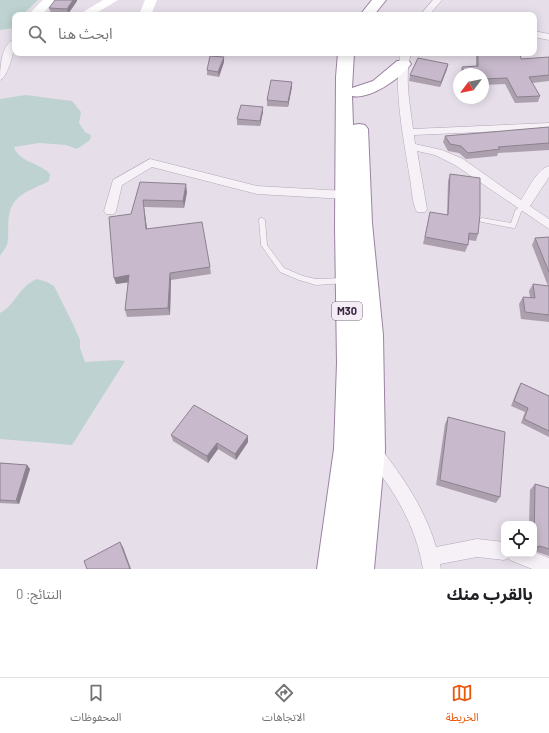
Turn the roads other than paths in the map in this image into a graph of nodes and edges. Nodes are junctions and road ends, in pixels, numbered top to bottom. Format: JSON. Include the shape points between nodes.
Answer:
{"nodes":[{"id":1,"x":50,"y":0,"type":"edge"},
{"id":2,"x":112,"y":0,"type":"edge"},
{"id":3,"x":151,"y":0,"type":"edge"},
{"id":4,"x":379,"y":0,"type":"edge"},
{"id":5,"x":388,"y":0,"type":"edge"},
{"id":6,"x":438,"y":0,"type":"edge"},
{"id":7,"x":37,"y":12,"type":"edge"},
{"id":8,"x":90,"y":12,"type":"edge"},
{"id":9,"x":146,"y":12,"type":"edge"},
{"id":10,"x":369,"y":12,"type":"edge"},
{"id":11,"x":378,"y":12,"type":"edge"},
{"id":12,"x":428,"y":12,"type":"edge"},
{"id":13,"x":537,"y":28,"type":"edge"},
{"id":14,"x":549,"y":30,"type":"edge"},
{"id":15,"x":537,"y":35,"type":"edge"},
{"id":16,"x":549,"y":37,"type":"edge"},
{"id":17,"x":12,"y":44,"type":"edge"},
{"id":18,"x":346,"y":56,"type":"edge"},
{"id":19,"x":357,"y":56,"type":"edge"},
{"id":20,"x":405,"y":58,"type":"edge"},
{"id":21,"x":0,"y":77,"type":"edge"},
{"id":22,"x":357,"y":92,"type":"junction"},
{"id":23,"x":549,"y":126,"type":"edge"},
{"id":24,"x":408,"y":132,"type":"junction"},
{"id":25,"x":409,"y":146,"type":"junction"},
{"id":26,"x":549,"y":170,"type":"edge"},
{"id":27,"x":345,"y":195,"type":"junction"},
{"id":28,"x":523,"y":207,"type":"junction"},
{"id":29,"x":420,"y":209,"type":"dead end"},
{"id":30,"x":110,"y":211,"type":"dead end"},
{"id":31,"x":262,"y":220,"type":"dead end"},
{"id":32,"x":482,"y":220,"type":"edge"},
{"id":33,"x":353,"y":225,"type":"junction"},
{"id":34,"x":549,"y":225,"type":"edge"},
{"id":35,"x":346,"y":280,"type":"junction"},
{"id":36,"x":372,"y":450,"type":"junction"},
{"id":37,"x":501,"y":551,"type":"edge"},
{"id":38,"x":524,"y":557,"type":"edge"},
{"id":39,"x":431,"y":563,"type":"edge"},
{"id":40,"x":549,"y":567,"type":"edge"},
{"id":41,"x":332,"y":569,"type":"edge"},
{"id":42,"x":359,"y":569,"type":"edge"}],
"edges":[{"from":1,"to":7,"type":"street"},
{"from":2,"to":8,"type":"street"},
{"from":3,"to":9,"type":"street"},
{"from":4,"to":10,"type":"highway"},
{"from":5,"to":11,"type":"highway"},
{"from":6,"to":12,"type":"street"},
{"from":13,"to":14,"type":"street"},
{"from":15,"to":16,"type":"street"},
{"from":17,"to":21,"type":"street"},
{"from":18,"to":27,"type":"highway","number":"M30"},
{"from":19,"to":22,"type":"highway","number":"M30"},
{"from":20,"to":22,"type":"highway","via":[[378,84]]},
{"from":20,"to":24,"type":"street"},
{"from":22,"to":33,"type":"highway","number":"M30"},
{"from":23,"to":24,"type":"street"},
{"from":24,"to":25,"type":"street"},
{"from":25,"to":28,"type":"street","via":[[438,152],[459,162]]},
{"from":25,"to":29,"type":"street"},
{"from":26,"to":28,"type":"street"},
{"from":27,"to":30,"type":"street","via":[[257,190],[150,163],[117,183]]},
{"from":27,"to":33,"type":"highway","number":"M30"},
{"from":28,"to":32,"type":"lane","via":[[518,211],[513,226]]},
{"from":28,"to":34,"type":"street"},
{"from":31,"to":35,"type":"lane","via":[[264,245],[282,270],[316,282]]},
{"from":33,"to":35,"type":"highway","number":"M30"},
{"from":33,"to":36,"type":"highway","number":"M30","via":[[371,335]]},
{"from":35,"to":41,"type":"highway","number":"M30","via":[[349,363],[347,449]]},
{"from":36,"to":39,"type":"street","via":[[412,506],[425,535]]},
{"from":36,"to":42,"type":"highway","number":"M30"},
{"from":37,"to":39,"type":"street","via":[[477,548]]},
{"from":38,"to":40,"type":"street"}]}
